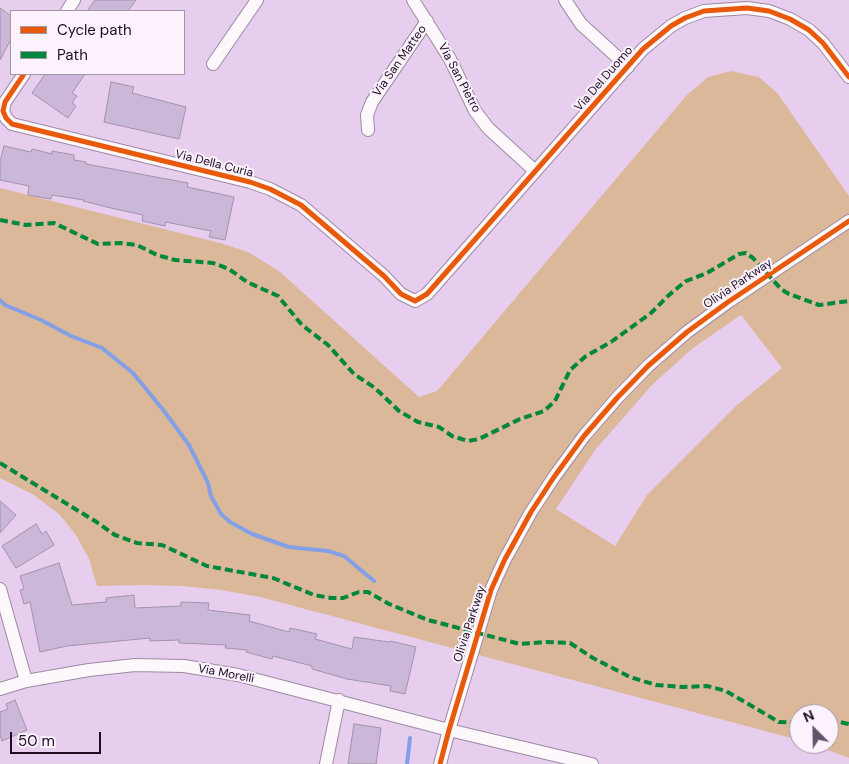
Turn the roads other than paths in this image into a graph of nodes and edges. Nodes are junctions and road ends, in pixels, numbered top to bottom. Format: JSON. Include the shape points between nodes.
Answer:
{"nodes":[{"id":1,"x":257,"y":0,"type":"edge"},
{"id":2,"x":413,"y":0,"type":"edge"},
{"id":3,"x":565,"y":0,"type":"edge"},
{"id":4,"x":726,"y":4,"type":"edge"},
{"id":5,"x":427,"y":21,"type":"junction"},
{"id":6,"x":213,"y":64,"type":"dead end"},
{"id":7,"x":628,"y":67,"type":"junction"},
{"id":8,"x":23,"y":75,"type":"edge"},
{"id":9,"x":849,"y":77,"type":"edge"},
{"id":10,"x":368,"y":130,"type":"dead end"},
{"id":11,"x":535,"y":171,"type":"junction"},
{"id":12,"x":849,"y":222,"type":"edge"},
{"id":13,"x":416,"y":301,"type":"joint"},
{"id":14,"x":0,"y":589,"type":"edge"},
{"id":15,"x":26,"y":681,"type":"junction"},
{"id":16,"x":0,"y":689,"type":"edge"},
{"id":17,"x":339,"y":700,"type":"junction"},
{"id":18,"x":449,"y":730,"type":"junction"},
{"id":19,"x":326,"y":764,"type":"edge"},
{"id":20,"x":440,"y":764,"type":"edge"},
{"id":21,"x":592,"y":764,"type":"edge"}],
"edges":[{"from":1,"to":6,"type":"street"},
{"from":2,"to":5,"type":"street","name":"Via San Pietro"},
{"from":3,"to":7,"type":"street","via":[[581,24]]},
{"from":4,"to":7,"type":"street","name":"Via Del Duomo","via":[[671,26],[643,49]]},
{"from":4,"to":9,"type":"street","name":"Via Del Duomo","via":[[769,11],[809,30]]},
{"from":5,"to":10,"type":"street","name":"Via San Matteo","via":[[372,102],[367,115]]},
{"from":5,"to":11,"type":"street","name":"Via San Pietro","via":[[475,111],[488,128]]},
{"from":7,"to":11,"type":"street","name":"Via Del Duomo"},
{"from":8,"to":13,"type":"street","name":"Via Della Curia","via":[[5,102],[3,111],[12,124],[250,182],[286,196],[301,205],[402,294]]},
{"from":11,"to":13,"type":"street","name":"Via Del Duomo","via":[[427,294]]},
{"from":12,"to":18,"type":"street","name":"Olivia Parkway","via":[[687,332],[648,366],[584,436],[531,512],[505,559],[491,590]]},
{"from":14,"to":15,"type":"street"},
{"from":15,"to":16,"type":"street","name":"Via Morelli"},
{"from":15,"to":17,"type":"street","name":"Via Morelli","via":[[126,666],[184,666],[238,674]]},
{"from":17,"to":18,"type":"street","name":"Via Morelli"},
{"from":17,"to":19,"type":"street"},
{"from":18,"to":20,"type":"street","name":"Olivia Parkway"},
{"from":18,"to":21,"type":"street","name":"Via Morelli"}]}
